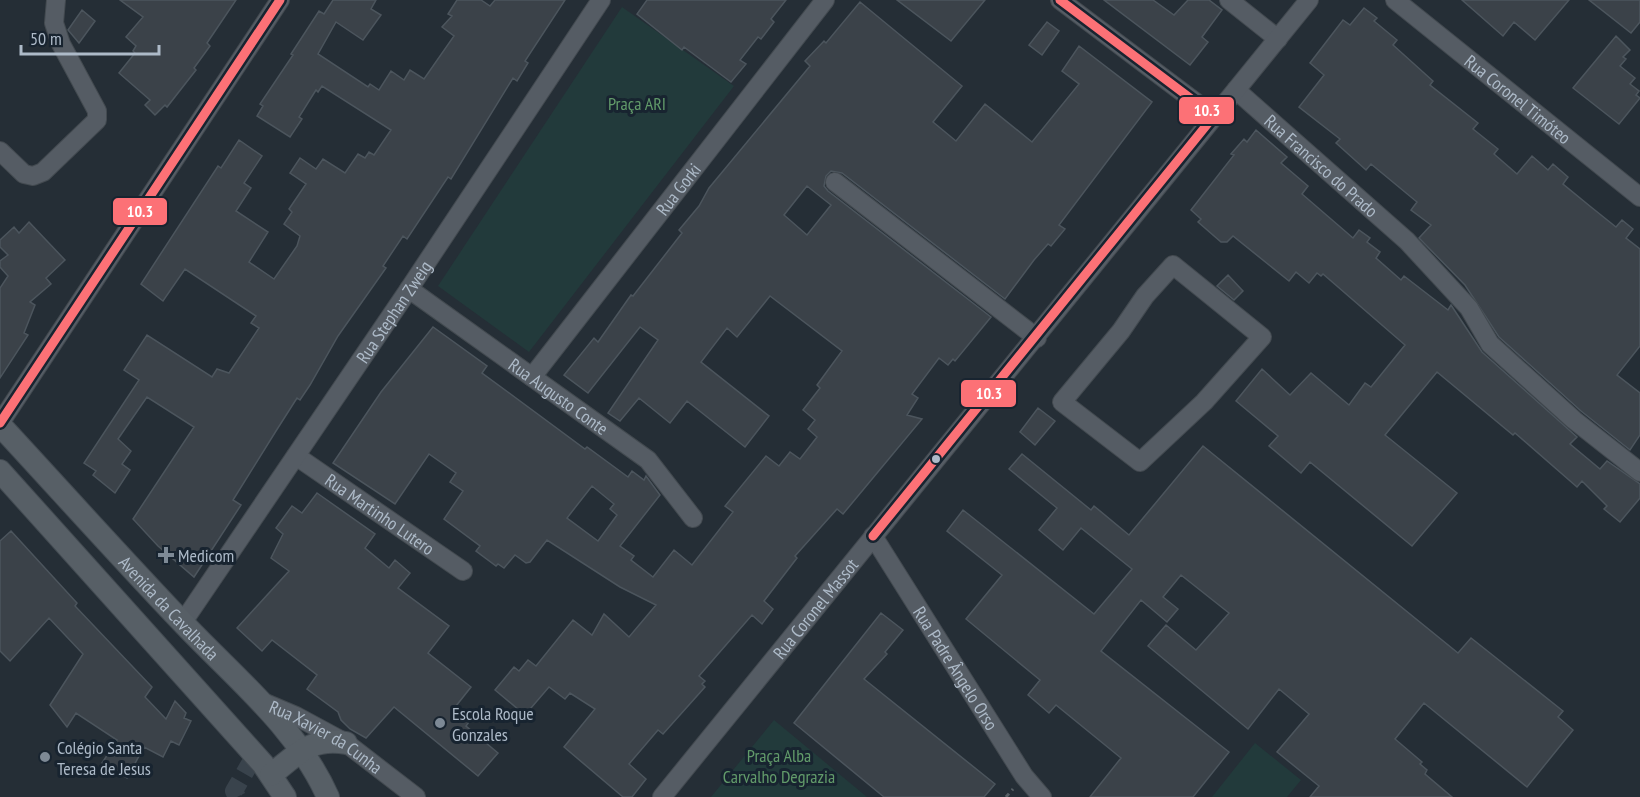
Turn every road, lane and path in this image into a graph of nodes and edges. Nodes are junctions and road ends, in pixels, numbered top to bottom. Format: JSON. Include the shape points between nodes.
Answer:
{"nodes":[{"id":1,"x":56,"y":0,"type":"edge"},
{"id":2,"x":280,"y":0,"type":"edge"},
{"id":3,"x":601,"y":0,"type":"edge"},
{"id":4,"x":825,"y":0,"type":"edge"},
{"id":5,"x":1060,"y":0,"type":"edge"},
{"id":6,"x":1228,"y":0,"type":"edge"},
{"id":7,"x":1309,"y":0,"type":"edge"},
{"id":8,"x":1395,"y":0,"type":"edge"},
{"id":9,"x":1278,"y":39,"type":"junction"},
{"id":10,"x":1236,"y":90,"type":"junction"},
{"id":11,"x":1214,"y":116,"type":"junction"},
{"id":12,"x":0,"y":151,"type":"edge"},
{"id":13,"x":835,"y":182,"type":"dead end"},
{"id":14,"x":1640,"y":197,"type":"edge"},
{"id":15,"x":409,"y":289,"type":"junction"},
{"id":16,"x":1262,"y":337,"type":"joint"},
{"id":17,"x":1037,"y":338,"type":"junction"},
{"id":18,"x":532,"y":376,"type":"junction"},
{"id":19,"x":0,"y":424,"type":"edge"},
{"id":20,"x":296,"y":456,"type":"junction"},
{"id":21,"x":0,"y":471,"type":"edge"},
{"id":22,"x":1640,"y":472,"type":"edge"},
{"id":23,"x":693,"y":518,"type":"dead end"},
{"id":24,"x":873,"y":536,"type":"junction"},
{"id":25,"x":463,"y":571,"type":"dead end"},
{"id":26,"x":183,"y":622,"type":"junction"},
{"id":27,"x":261,"y":702,"type":"junction"},
{"id":28,"x":346,"y":743,"type":"junction"},
{"id":29,"x":301,"y":750,"type":"junction"},
{"id":30,"x":272,"y":775,"type":"junction"},
{"id":31,"x":285,"y":797,"type":"edge"},
{"id":32,"x":328,"y":797,"type":"edge"},
{"id":33,"x":416,"y":797,"type":"edge"},
{"id":34,"x":662,"y":797,"type":"edge"},
{"id":35,"x":1042,"y":797,"type":"edge"}],
"edges":[{"from":1,"to":12,"type":"street","via":[[54,22],[61,44],[97,111],[97,120],[33,176],[24,174]]},
{"from":2,"to":19,"type":"street"},
{"from":3,"to":15,"type":"street","name":"Rua Stephan Zweig"},
{"from":4,"to":18,"type":"street","name":"Rua Gorki"},
{"from":5,"to":11,"type":"street"},
{"from":6,"to":9,"type":"street"},
{"from":7,"to":9,"type":"street","name":"Rua Coronel Massot"},
{"from":8,"to":14,"type":"street","name":"Rua Coronel Timóteo"},
{"from":9,"to":10,"type":"street","name":"Rua Coronel Massot"},
{"from":10,"to":11,"type":"street","name":"Rua Coronel Massot"},
{"from":10,"to":22,"type":"street","name":"Rua Francisco do Prado","via":[[1407,242],[1469,308],[1490,344],[1574,420]]},
{"from":11,"to":17,"type":"street","name":"Rua Coronel Massot"},
{"from":13,"to":17,"type":"street"},
{"from":15,"to":18,"type":"street","name":"Rua Augusto Conte"},
{"from":15,"to":20,"type":"street","name":"Rua Stephan Zweig"},
{"from":16,"to":16,"type":"street","via":[[1173,265],[1062,402],[1140,462],[1196,410]]},
{"from":17,"to":24,"type":"street","name":"Rua Coronel Massot"},
{"from":18,"to":23,"type":"street","name":"Rua Augusto Conte","via":[[648,460]]},
{"from":19,"to":26,"type":"main road","name":"Avenida da Cavalhada"},
{"from":20,"to":25,"type":"street","name":"Rua Martinho Lutero"},
{"from":20,"to":26,"type":"street","name":"Rua Stephan Zweig"},
{"from":21,"to":30,"type":"main road","name":"Avenida da Cavalhada"},
{"from":24,"to":34,"type":"street","name":"Rua Coronel Massot"},
{"from":24,"to":35,"type":"street","name":"Rua Padre Ângelo Orso","via":[[1024,776]]},
{"from":26,"to":27,"type":"main road","name":"Avenida da Cavalhada"},
{"from":27,"to":28,"type":"street","name":"Rua Xavier da Cunha"},
{"from":27,"to":29,"type":"main road","name":"Avenida da Cavalhada"},
{"from":28,"to":29,"type":"main road","via":[[320,741]]},
{"from":28,"to":33,"type":"street","name":"Rua Xavier da Cunha"},
{"from":29,"to":30,"type":"main road"},
{"from":29,"to":32,"type":"main road","name":"Avenida da Cavalhada"},
{"from":30,"to":31,"type":"main road","name":"Avenida da Cavalhada"}]}
